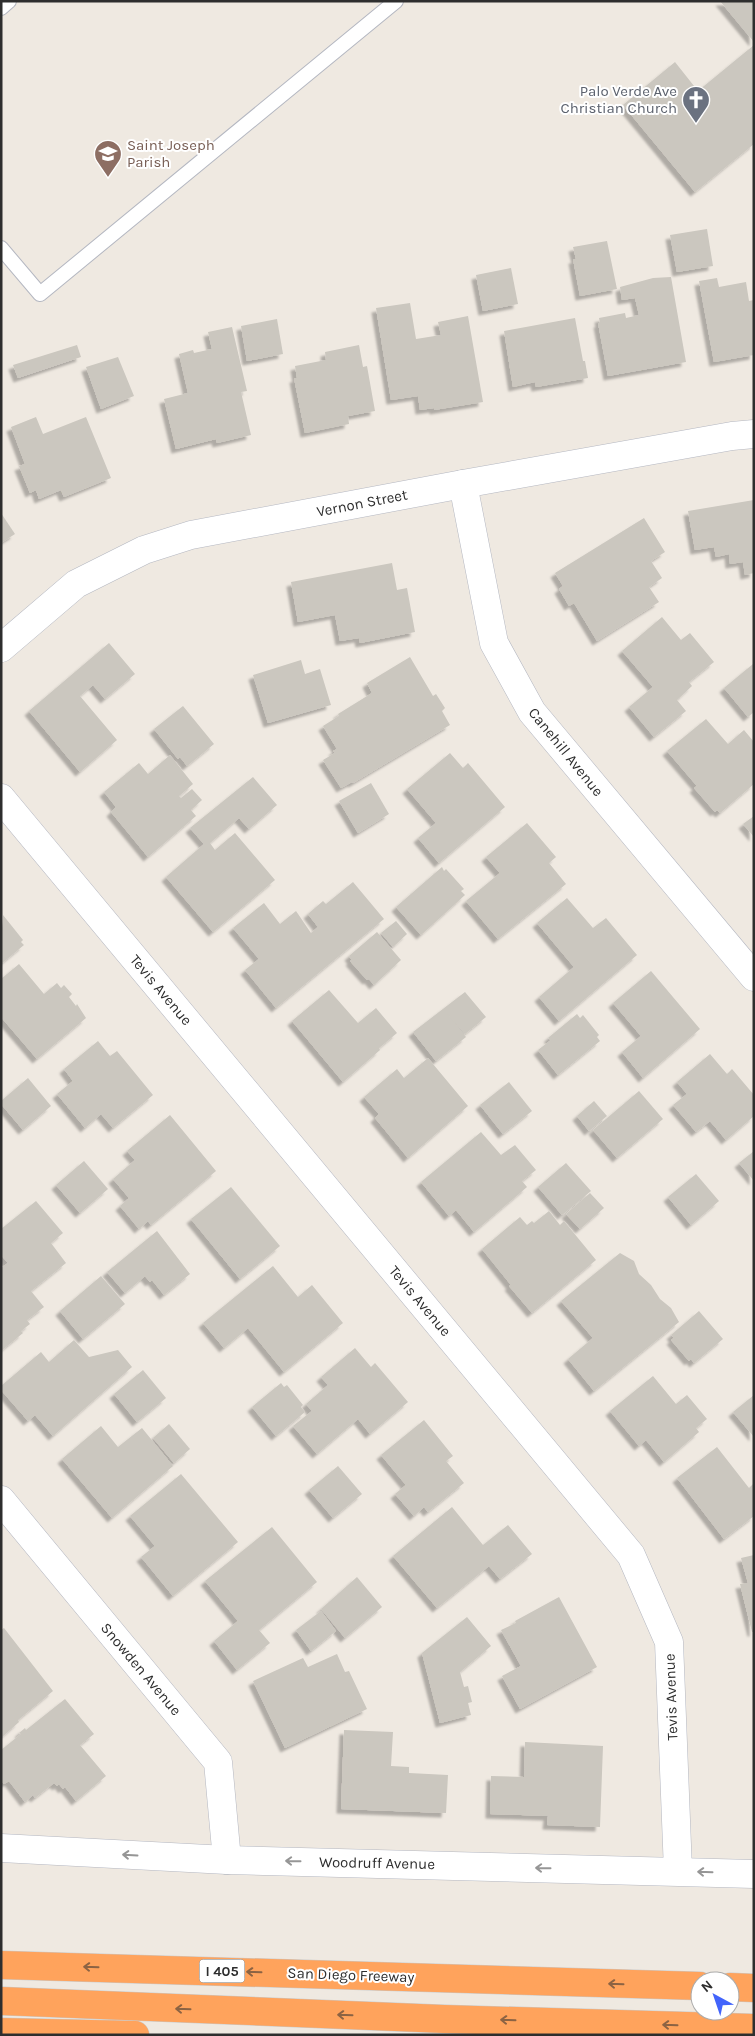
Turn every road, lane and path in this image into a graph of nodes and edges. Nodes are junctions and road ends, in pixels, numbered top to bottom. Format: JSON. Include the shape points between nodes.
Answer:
{"nodes":[{"id":1,"x":9,"y":1,"type":"edge"},
{"id":2,"x":396,"y":1,"type":"edge"},
{"id":3,"x":1,"y":8,"type":"edge"},
{"id":4,"x":1,"y":248,"type":"edge"},
{"id":5,"x":754,"y":434,"type":"edge"},
{"id":6,"x":463,"y":484,"type":"junction"},
{"id":7,"x":1,"y":648,"type":"edge"},
{"id":8,"x":1,"y":798,"type":"edge"},
{"id":9,"x":754,"y":977,"type":"edge"},
{"id":10,"x":1,"y":1500,"type":"edge"},
{"id":11,"x":1,"y":1848,"type":"edge"},
{"id":12,"x":227,"y":1860,"type":"junction"},
{"id":13,"x":678,"y":1871,"type":"junction"},
{"id":14,"x":754,"y":1874,"type":"edge"},
{"id":15,"x":1,"y":1965,"type":"edge"},
{"id":16,"x":690,"y":1986,"type":"edge"},
{"id":17,"x":740,"y":1987,"type":"edge"},
{"id":18,"x":754,"y":1988,"type":"edge"},
{"id":19,"x":1,"y":2001,"type":"edge"},
{"id":20,"x":754,"y":2028,"type":"edge"},
{"id":21,"x":1,"y":2032,"type":"edge"},
{"id":22,"x":134,"y":2035,"type":"edge"}],
"edges":[{"from":1,"to":3,"type":"lane"},
{"from":2,"to":4,"type":"lane","via":[[40,294]]},
{"from":5,"to":6,"type":"street","name":"Vernon Street"},
{"from":6,"to":7,"type":"street","name":"Vernon Street","via":[[191,535],[144,550],[76,584]]},
{"from":6,"to":9,"type":"street","name":"Canehill Avenue","via":[[494,643],[532,712]]},
{"from":8,"to":13,"type":"street","name":"Tevis Avenue","via":[[631,1555],[668,1642]]},
{"from":10,"to":12,"type":"street","name":"Snowden Avenue","via":[[218,1762]]},
{"from":12,"to":11,"type":"street","name":"Woodruff Avenue","one_way":true},
{"from":13,"to":12,"type":"street","name":"Woodruff Avenue","one_way":true},
{"from":14,"to":13,"type":"street","name":"Woodruff Avenue","one_way":true},
{"from":16,"to":15,"type":"highway","name":"San Diego Freeway","number":"I 405","one_way":true},
{"from":17,"to":18,"type":"highway"},
{"from":20,"to":19,"type":"highway","one_way":true},
{"from":21,"to":22,"type":"highway"}]}
